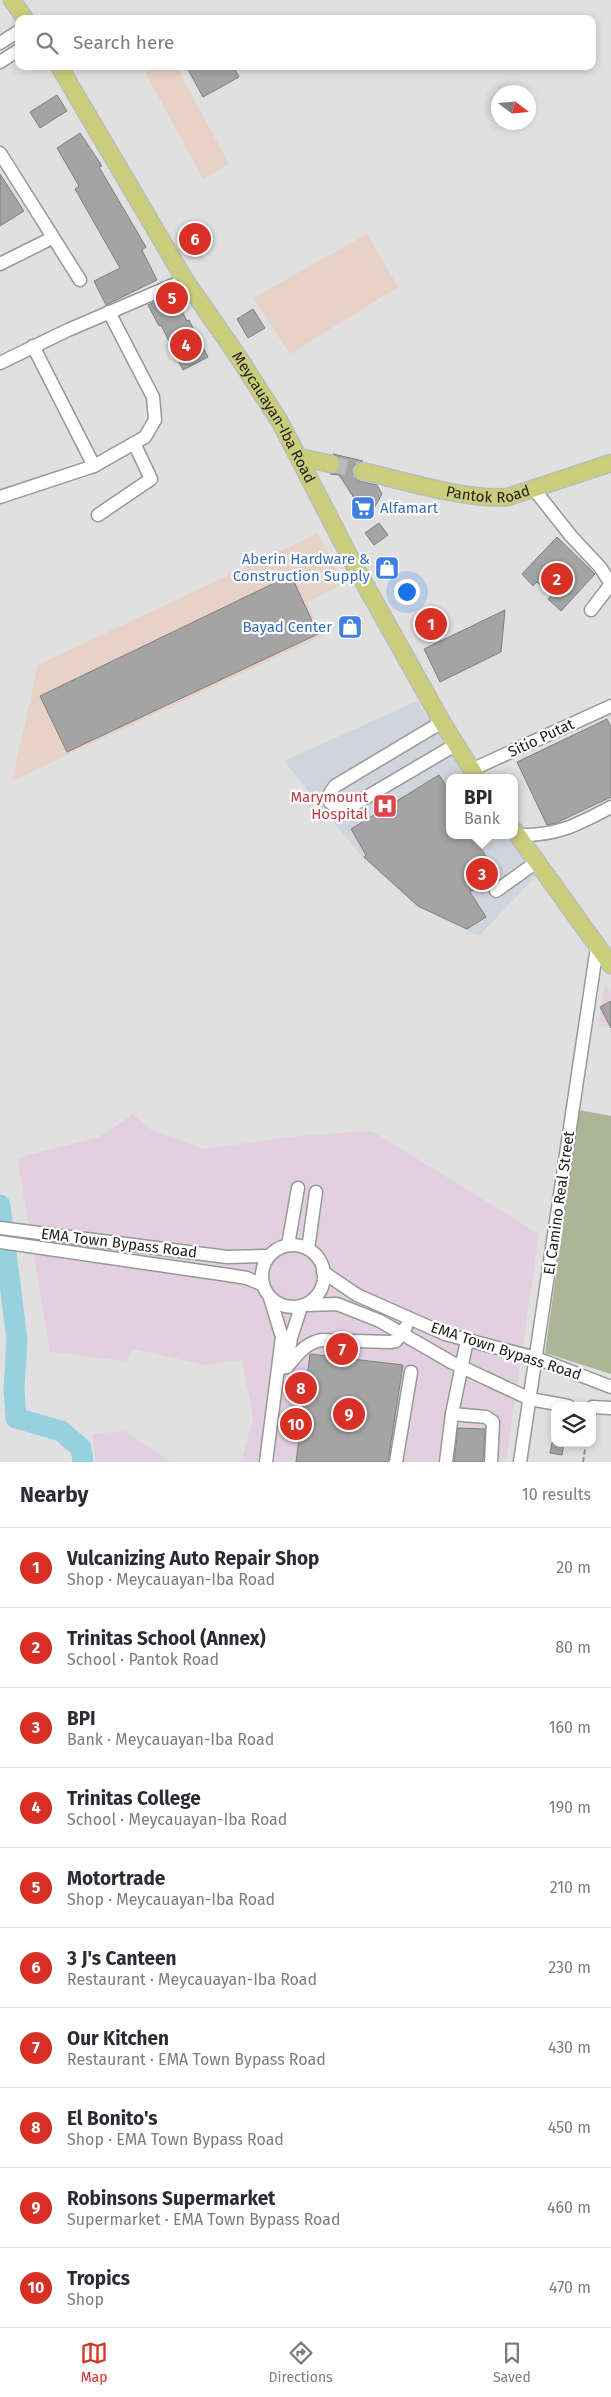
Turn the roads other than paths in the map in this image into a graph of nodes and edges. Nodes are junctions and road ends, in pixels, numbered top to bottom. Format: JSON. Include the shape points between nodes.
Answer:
{"nodes":[{"id":1,"x":12,"y":0,"type":"edge"},
{"id":2,"x":22,"y":15,"type":"edge"},
{"id":3,"x":15,"y":34,"type":"edge"},
{"id":4,"x":0,"y":43,"type":"edge"},
{"id":5,"x":9,"y":56,"type":"edge"},
{"id":6,"x":61,"y":70,"type":"edge"},
{"id":7,"x":1,"y":157,"type":"edge"},
{"id":8,"x":52,"y":238,"type":"junction"},
{"id":9,"x":0,"y":264,"type":"edge"},
{"id":10,"x":80,"y":280,"type":"dead end"},
{"id":11,"x":185,"y":280,"type":"junction"},
{"id":12,"x":109,"y":312,"type":"junction"},
{"id":13,"x":33,"y":346,"type":"junction"},
{"id":14,"x":0,"y":363,"type":"edge"},
{"id":15,"x":134,"y":443,"type":"junction"},
{"id":16,"x":300,"y":457,"type":"junction"},
{"id":17,"x":611,"y":463,"type":"edge"},
{"id":18,"x":331,"y":464,"type":"tunnel mouth"},
{"id":19,"x":94,"y":466,"type":"junction"},
{"id":20,"x":362,"y":471,"type":"tunnel mouth"},
{"id":21,"x":533,"y":488,"type":"junction"},
{"id":22,"x":2,"y":491,"type":"edge"},
{"id":23,"x":98,"y":515,"type":"dead end"},
{"id":24,"x":611,"y":584,"type":"edge"},
{"id":25,"x":591,"y":610,"type":"dead end"},
{"id":26,"x":611,"y":706,"type":"edge"},
{"id":27,"x":442,"y":722,"type":"junction"},
{"id":28,"x":455,"y":745,"type":"junction"},
{"id":29,"x":474,"y":774,"type":"edge"},
{"id":30,"x":611,"y":807,"type":"edge"},
{"id":31,"x":518,"y":833,"type":"edge"},
{"id":32,"x":518,"y":836,"type":"edge"},
{"id":33,"x":538,"y":861,"type":"junction"},
{"id":34,"x":496,"y":891,"type":"dead end"},
{"id":35,"x":599,"y":945,"type":"junction"},
{"id":36,"x":611,"y":964,"type":"edge"},
{"id":37,"x":298,"y":1188,"type":"dead end"},
{"id":38,"x":316,"y":1192,"type":"dead end"},
{"id":39,"x":0,"y":1228,"type":"edge"},
{"id":40,"x":0,"y":1242,"type":"edge"},
{"id":41,"x":288,"y":1245,"type":"junction"},
{"id":42,"x":308,"y":1249,"type":"junction"},
{"id":43,"x":268,"y":1256,"type":"junction"},
{"id":44,"x":323,"y":1272,"type":"junction"},
{"id":45,"x":263,"y":1285,"type":"junction"},
{"id":46,"x":270,"y":1298,"type":"junction"},
{"id":47,"x":304,"y":1306,"type":"junction"},
{"id":48,"x":410,"y":1318,"type":"junction"},
{"id":49,"x":403,"y":1334,"type":"junction"},
{"id":50,"x":466,"y":1340,"type":"junction"},
{"id":51,"x":536,"y":1358,"type":"junction"},
{"id":52,"x":283,"y":1368,"type":"junction"},
{"id":53,"x":461,"y":1368,"type":"junction"},
{"id":54,"x":411,"y":1372,"type":"dead end"},
{"id":55,"x":611,"y":1387,"type":"edge"},
{"id":56,"x":530,"y":1399,"type":"junction"},
{"id":57,"x":551,"y":1403,"type":"edge"},
{"id":58,"x":596,"y":1407,"type":"edge"},
{"id":59,"x":611,"y":1408,"type":"edge"},
{"id":60,"x":452,"y":1414,"type":"junction"},
{"id":61,"x":266,"y":1462,"type":"edge"},
{"id":62,"x":272,"y":1462,"type":"edge"},
{"id":63,"x":396,"y":1462,"type":"edge"},
{"id":64,"x":446,"y":1462,"type":"edge"},
{"id":65,"x":491,"y":1462,"type":"edge"},
{"id":66,"x":520,"y":1462,"type":"edge"}],
"edges":[{"from":1,"to":2,"type":"main road"},
{"from":3,"to":4,"type":"street"},
{"from":4,"to":5,"type":"street"},
{"from":6,"to":11,"type":"main road","name":"Meycauayan-Iba Road"},
{"from":7,"to":8,"type":"street"},
{"from":8,"to":9,"type":"street"},
{"from":8,"to":10,"type":"street"},
{"from":11,"to":12,"type":"street"},
{"from":11,"to":16,"type":"main road","name":"Meycauayan-Iba Road","via":[[237,355]]},
{"from":12,"to":13,"type":"street"},
{"from":12,"to":15,"type":"street","via":[[153,397],[155,420],[145,437]]},
{"from":13,"to":14,"type":"street"},
{"from":13,"to":19,"type":"street"},
{"from":15,"to":19,"type":"street"},
{"from":15,"to":23,"type":"street","via":[[151,479]]},
{"from":16,"to":18,"type":"main road"},
{"from":16,"to":27,"type":"main road","name":"Meycauayan-Iba Road","via":[[352,563]]},
{"from":17,"to":21,"type":"main road","name":"Pantok Road"},
{"from":19,"to":22,"type":"street"},
{"from":20,"to":21,"type":"main road","name":"Pantok Road","via":[[465,494],[498,498]]},
{"from":21,"to":24,"type":"street"},
{"from":24,"to":25,"type":"street"},
{"from":26,"to":29,"type":"street","name":"Sitio Putat"},
{"from":27,"to":28,"type":"main road","name":"Meycauayan-Iba Road"},
{"from":27,"to":28,"type":"street","via":[[335,786],[330,793],[330,802],[340,810],[348,808]]},
{"from":28,"to":29,"type":"main road","name":"Meycauayan-Iba Road"},
{"from":30,"to":31,"type":"street","via":[[569,829],[537,836]]},
{"from":32,"to":33,"type":"main road"},
{"from":33,"to":34,"type":"street"},
{"from":33,"to":35,"type":"main road"},
{"from":35,"to":36,"type":"main road"},
{"from":35,"to":51,"type":"street","name":"El Camino Real Street"},
{"from":37,"to":41,"type":"street"},
{"from":38,"to":42,"type":"street"},
{"from":39,"to":43,"type":"street","name":"EMA Town Bypass Road","via":[[227,1257]]},
{"from":40,"to":45,"type":"street","name":"EMA Town Bypass Road","via":[[247,1278]]},
{"from":41,"to":42,"type":"street"},
{"from":41,"to":43,"type":"street"},
{"from":42,"to":44,"type":"street","via":[[318,1258]]},
{"from":43,"to":45,"type":"street","via":[[262,1270]]},
{"from":44,"to":47,"type":"street","via":[[319,1293]]},
{"from":44,"to":48,"type":"street","name":"EMA Town Bypass Road","via":[[357,1295]]},
{"from":45,"to":46,"type":"street"},
{"from":46,"to":47,"type":"street","via":[[284,1306]]},
{"from":46,"to":52,"type":"street","via":[[282,1337]]},
{"from":47,"to":49,"type":"street","name":"EMA Town Bypass Road","via":[[337,1304]]},
{"from":47,"to":52,"type":"street"},
{"from":48,"to":49,"type":"street"},
{"from":48,"to":50,"type":"street","name":"EMA Town Bypass Road"},
{"from":49,"to":52,"type":"street","via":[[390,1342],[312,1342]]},
{"from":49,"to":53,"type":"street","name":"EMA Town Bypass Road"},
{"from":50,"to":51,"type":"street","name":"EMA Town Bypass Road"},
{"from":50,"to":53,"type":"street"},
{"from":51,"to":55,"type":"street","name":"EMA Town Bypass Road"},
{"from":51,"to":56,"type":"street","name":"El Camino Real Street"},
{"from":52,"to":61,"type":"street"},
{"from":52,"to":62,"type":"street"},
{"from":53,"to":56,"type":"street","name":"EMA Town Bypass Road"},
{"from":53,"to":60,"type":"street"},
{"from":54,"to":63,"type":"street"},
{"from":56,"to":57,"type":"street","name":"EMA Town Bypass Road"},
{"from":56,"to":66,"type":"street","name":"El Camino Real Street"},
{"from":58,"to":59,"type":"street"},
{"from":60,"to":64,"type":"street"},
{"from":60,"to":65,"type":"street","via":[[486,1417],[493,1422]]}]}
